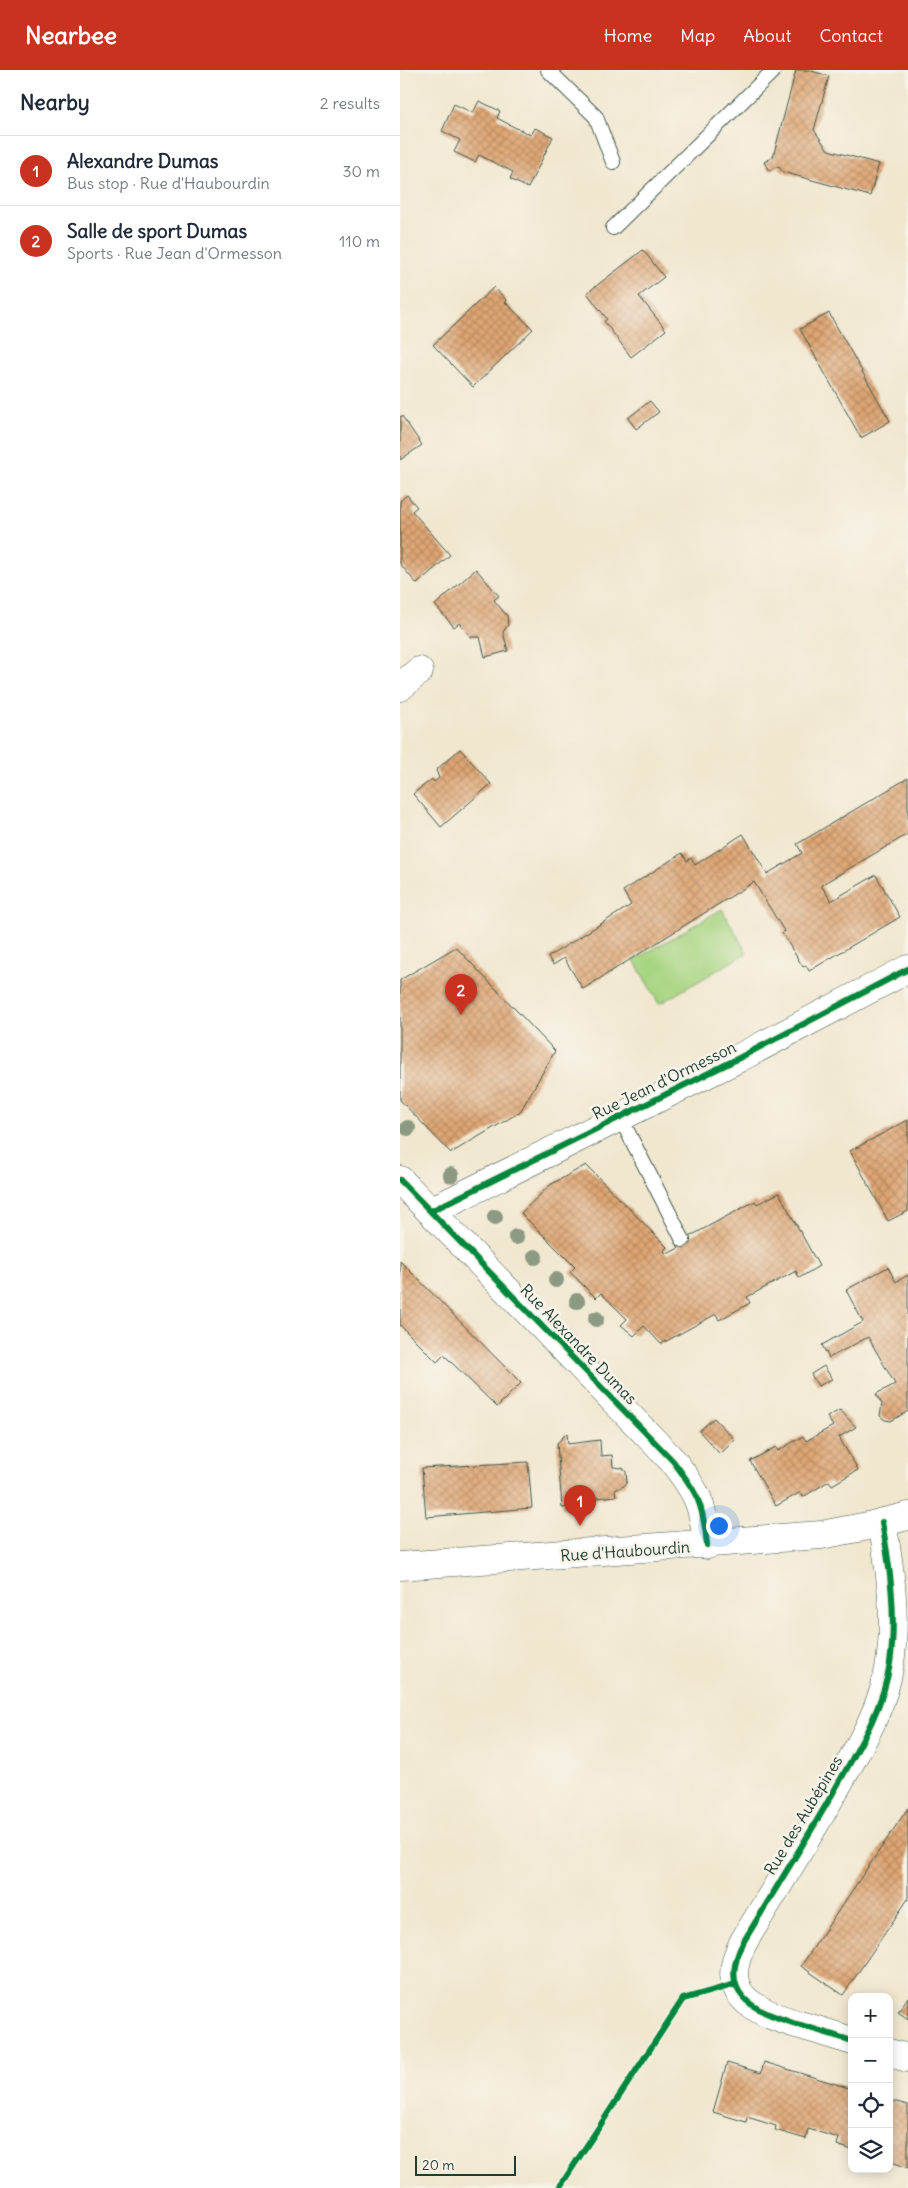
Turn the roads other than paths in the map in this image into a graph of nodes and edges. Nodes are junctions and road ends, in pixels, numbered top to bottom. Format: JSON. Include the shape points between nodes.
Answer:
{"nodes":[{"id":1,"x":548,"y":70,"type":"edge"},
{"id":2,"x":774,"y":70,"type":"edge"},
{"id":3,"x":613,"y":162,"type":"dead end"},
{"id":4,"x":613,"y":228,"type":"dead end"},
{"id":5,"x":908,"y":969,"type":"edge"},
{"id":6,"x":620,"y":1117,"type":"junction"},
{"id":7,"x":400,"y":1180,"type":"edge"},
{"id":8,"x":431,"y":1211,"type":"junction"},
{"id":9,"x":683,"y":1240,"type":"dead end"},
{"id":10,"x":895,"y":1519,"type":"edge"},
{"id":11,"x":707,"y":1545,"type":"junction"},
{"id":12,"x":400,"y":1566,"type":"edge"},
{"id":13,"x":848,"y":2040,"type":"edge"},
{"id":14,"x":893,"y":2053,"type":"edge"},
{"id":15,"x":908,"y":2058,"type":"edge"}],
"edges":[{"from":1,"to":3,"type":"lane","via":[[596,117]]},
{"from":2,"to":4,"type":"lane"},
{"from":5,"to":6,"type":"street","name":"Rue Jean d'Ormesson"},
{"from":6,"to":8,"type":"street","name":"Rue Jean d'Ormesson"},
{"from":6,"to":9,"type":"lane"},
{"from":7,"to":8,"type":"street","name":"Rue Alexandre Dumas"},
{"from":8,"to":11,"type":"street","name":"Rue Alexandre Dumas","via":[[673,1461],[692,1485],[704,1510]]},
{"from":10,"to":11,"type":"street","name":"Rue d'Haubourdin","via":[[821,1535]]},
{"from":10,"to":13,"type":"street","name":"Rue des Aubépines","via":[[893,1638],[880,1702],[853,1757],[736,1955],[734,1970],[736,1984],[750,2006],[764,2014]]},
{"from":11,"to":12,"type":"street","name":"Rue d'Haubourdin"},
{"from":14,"to":15,"type":"street"}]}
